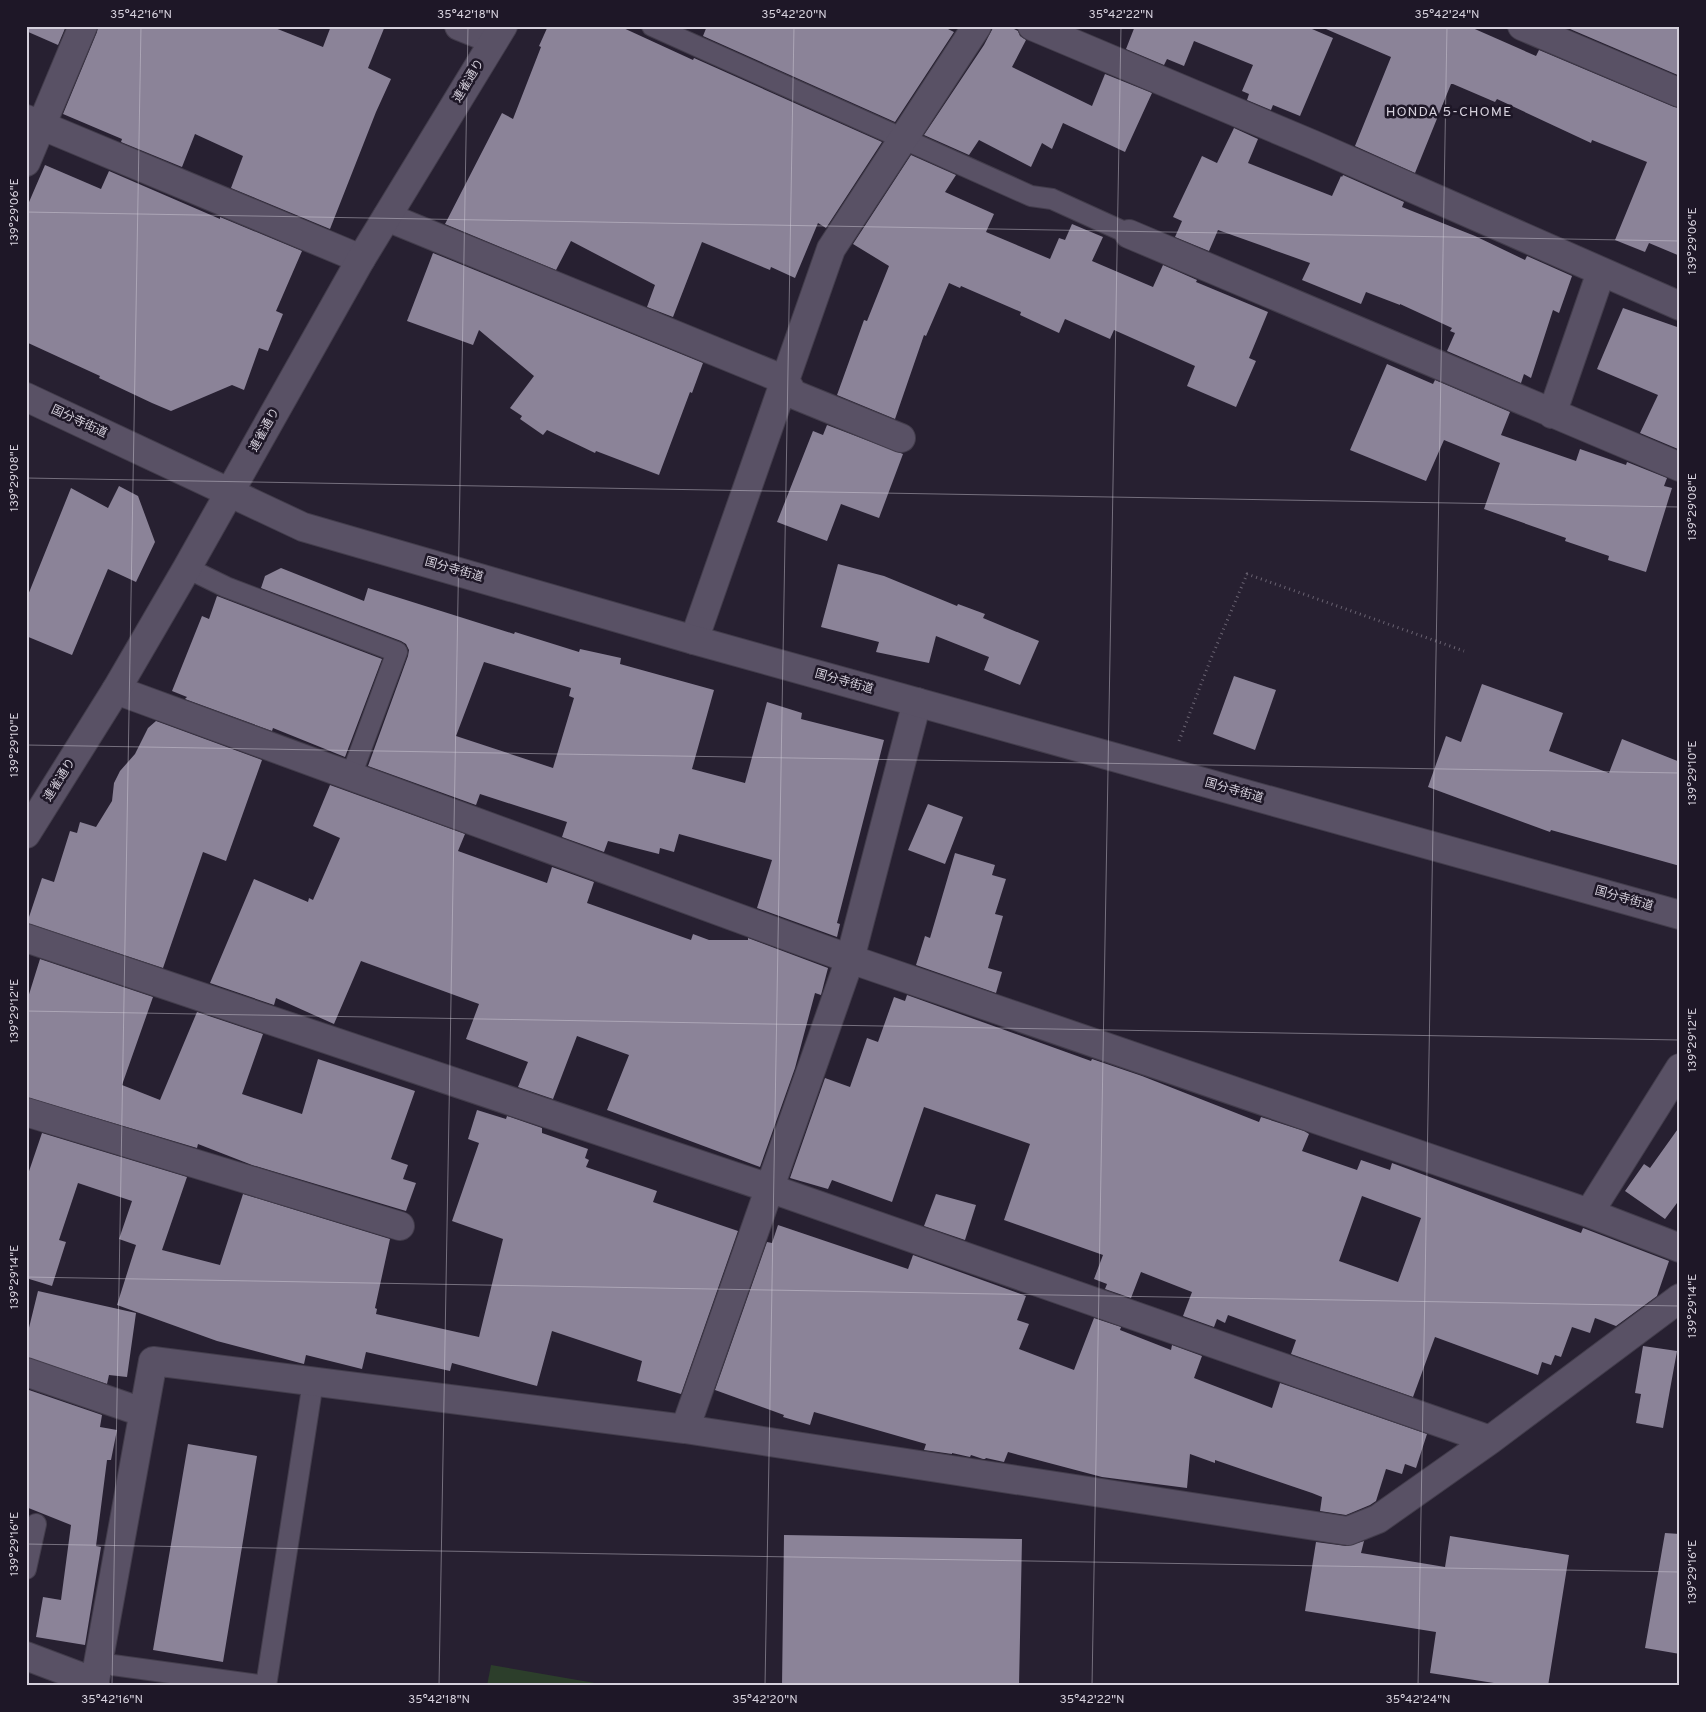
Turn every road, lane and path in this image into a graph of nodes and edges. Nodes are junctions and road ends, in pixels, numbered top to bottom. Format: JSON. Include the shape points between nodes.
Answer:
{"nodes":[{"id":1,"x":83,"y":26,"type":"edge"},
{"id":2,"x":459,"y":26,"type":"edge"},
{"id":3,"x":652,"y":26,"type":"edge"},
{"id":4,"x":976,"y":26,"type":"edge"},
{"id":5,"x":1032,"y":26,"type":"edge"},
{"id":6,"x":1522,"y":26,"type":"edge"},
{"id":7,"x":498,"y":33,"type":"edge"},
{"id":8,"x":1677,"y":85,"type":"edge"},
{"id":9,"x":34,"y":122,"type":"edge"},
{"id":10,"x":904,"y":138,"type":"junction"},
{"id":11,"x":26,"y":162,"type":"edge"},
{"id":12,"x":387,"y":217,"type":"junction"},
{"id":13,"x":1129,"y":234,"type":"joint"},
{"id":14,"x":361,"y":260,"type":"junction"},
{"id":15,"x":1601,"y":272,"type":"junction"},
{"id":16,"x":1680,"y":306,"type":"edge"},
{"id":17,"x":785,"y":380,"type":"junction"},
{"id":18,"x":26,"y":397,"type":"edge"},
{"id":19,"x":1552,"y":414,"type":"junction"},
{"id":20,"x":901,"y":438,"type":"dead end"},
{"id":21,"x":1680,"y":467,"type":"edge"},
{"id":22,"x":230,"y":493,"type":"junction"},
{"id":23,"x":186,"y":568,"type":"junction"},
{"id":24,"x":694,"y":640,"type":"junction"},
{"id":25,"x":1464,"y":651,"type":"dead end"},
{"id":26,"x":116,"y":690,"type":"junction"},
{"id":27,"x":917,"y":702,"type":"junction"},
{"id":28,"x":1168,"y":772,"type":"junction"},
{"id":29,"x":351,"y":776,"type":"junction"},
{"id":30,"x":26,"y":834,"type":"edge"},
{"id":31,"x":1680,"y":914,"type":"edge"},
{"id":32,"x":26,"y":938,"type":"edge"},
{"id":33,"x":850,"y":959,"type":"junction"},
{"id":34,"x":1680,"y":1068,"type":"edge"},
{"id":35,"x":26,"y":1112,"type":"edge"},
{"id":36,"x":769,"y":1188,"type":"junction"},
{"id":37,"x":1589,"y":1213,"type":"junction"},
{"id":38,"x":400,"y":1226,"type":"dead end"},
{"id":39,"x":1680,"y":1248,"type":"edge"},
{"id":40,"x":1680,"y":1298,"type":"edge"},
{"id":41,"x":26,"y":1372,"type":"edge"},
{"id":42,"x":313,"y":1382,"type":"junction"},
{"id":43,"x":142,"y":1412,"type":"junction"},
{"id":44,"x":685,"y":1429,"type":"junction"},
{"id":45,"x":1490,"y":1440,"type":"junction"},
{"id":46,"x":36,"y":1524,"type":"dead end"},
{"id":47,"x":26,"y":1569,"type":"edge"},
{"id":48,"x":26,"y":1656,"type":"edge"},
{"id":49,"x":96,"y":1677,"type":"edge"},
{"id":50,"x":266,"y":1686,"type":"edge"}],
"edges":[{"from":1,"to":9,"type":"street"},
{"from":2,"to":7,"type":"street"},
{"from":3,"to":10,"type":"lane"},
{"from":4,"to":10,"type":"street"},
{"from":5,"to":15,"type":"street","via":[[1314,145]]},
{"from":6,"to":8,"type":"street"},
{"from":7,"to":12,"type":"street","name":"連雀通り"},
{"from":9,"to":11,"type":"street"},
{"from":9,"to":14,"type":"street"},
{"from":10,"to":13,"type":"lane","via":[[1031,196],[1052,199]]},
{"from":10,"to":17,"type":"street","via":[[831,250]]},
{"from":12,"to":14,"type":"street","name":"連雀通り"},
{"from":12,"to":17,"type":"street"},
{"from":13,"to":19,"type":"street"},
{"from":14,"to":22,"type":"street","name":"連雀通り"},
{"from":15,"to":16,"type":"street"},
{"from":15,"to":19,"type":"street"},
{"from":17,"to":20,"type":"street","via":[[793,394]]},
{"from":17,"to":24,"type":"street"},
{"from":18,"to":22,"type":"street","name":"国分寺街道"},
{"from":19,"to":21,"type":"street"},
{"from":22,"to":23,"type":"street","name":"連雀通り"},
{"from":22,"to":24,"type":"street","name":"国分寺街道","via":[[303,527]]},
{"from":23,"to":26,"type":"street","name":"連雀通り"},
{"from":23,"to":29,"type":"lane","via":[[226,587],[397,652]]},
{"from":24,"to":27,"type":"street","name":"国分寺街道"},
{"from":25,"to":28,"type":"path","via":[[1247,574]]},
{"from":26,"to":29,"type":"street"},
{"from":26,"to":30,"type":"street","name":"連雀通り"},
{"from":27,"to":28,"type":"street","name":"国分寺街道"},
{"from":27,"to":33,"type":"street"},
{"from":28,"to":31,"type":"street","name":"国分寺街道"},
{"from":29,"to":33,"type":"street"},
{"from":32,"to":36,"type":"street"},
{"from":33,"to":36,"type":"street"},
{"from":33,"to":37,"type":"street"},
{"from":34,"to":37,"type":"street"},
{"from":35,"to":38,"type":"street"},
{"from":36,"to":44,"type":"street"},
{"from":36,"to":45,"type":"street"},
{"from":37,"to":39,"type":"street"},
{"from":40,"to":45,"type":"street"},
{"from":41,"to":43,"type":"street"},
{"from":42,"to":43,"type":"street","via":[[153,1361]]},
{"from":42,"to":44,"type":"street"},
{"from":42,"to":50,"type":"lane"},
{"from":43,"to":49,"type":"street"},
{"from":44,"to":45,"type":"street","via":[[1348,1531],[1378,1519]]},
{"from":46,"to":47,"type":"lane"},
{"from":48,"to":49,"type":"street"},
{"from":49,"to":50,"type":"lane"}]}
